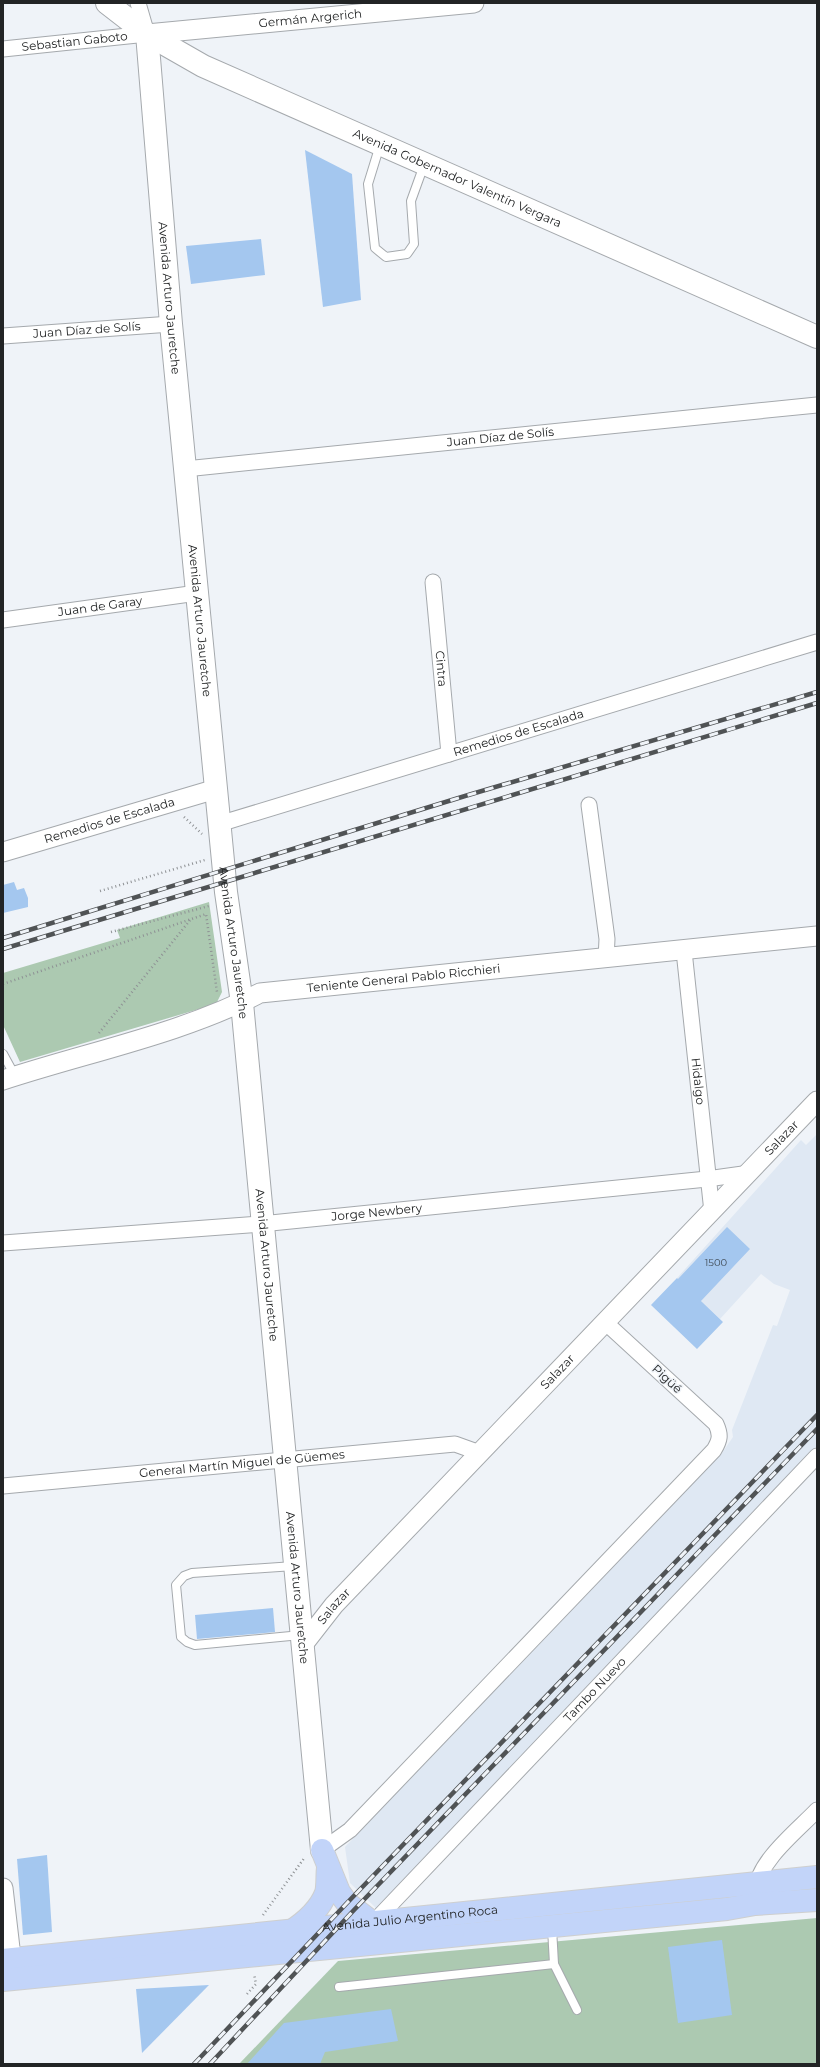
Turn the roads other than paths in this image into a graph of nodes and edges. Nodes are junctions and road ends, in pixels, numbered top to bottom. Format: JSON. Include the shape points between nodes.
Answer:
{"nodes":[{"id":1,"x":107,"y":3,"type":"edge"},
{"id":2,"x":138,"y":3,"type":"edge"},
{"id":3,"x":474,"y":3,"type":"edge"},
{"id":4,"x":416,"y":6,"type":"edge"},
{"id":5,"x":147,"y":34,"type":"junction"},
{"id":6,"x":3,"y":49,"type":"edge"},
{"id":7,"x":380,"y":145,"type":"junction"},
{"id":8,"x":424,"y":164,"type":"junction"},
{"id":9,"x":170,"y":324,"type":"junction"},
{"id":10,"x":3,"y":336,"type":"edge"},
{"id":11,"x":817,"y":337,"type":"edge"},
{"id":12,"x":817,"y":405,"type":"edge"},
{"id":13,"x":184,"y":468,"type":"junction"},
{"id":14,"x":433,"y":582,"type":"dead end"},
{"id":15,"x":197,"y":593,"type":"junction"},
{"id":16,"x":3,"y":620,"type":"edge"},
{"id":17,"x":817,"y":642,"type":"edge"},
{"id":18,"x":449,"y":754,"type":"junction"},
{"id":19,"x":216,"y":789,"type":"junction"},
{"id":20,"x":589,"y":805,"type":"dead end"},
{"id":21,"x":220,"y":824,"type":"junction"},
{"id":22,"x":3,"y":852,"type":"edge"},
{"id":23,"x":817,"y":936,"type":"edge"},
{"id":24,"x":684,"y":951,"type":"junction"},
{"id":25,"x":606,"y":959,"type":"junction"},
{"id":26,"x":241,"y":998,"type":"junction"},
{"id":27,"x":3,"y":1054,"type":"edge"},
{"id":28,"x":9,"y":1078,"type":"edge"},
{"id":29,"x":817,"y":1101,"type":"edge"},
{"id":30,"x":750,"y":1173,"type":"junction"},
{"id":31,"x":707,"y":1179,"type":"junction"},
{"id":32,"x":712,"y":1212,"type":"junction"},
{"id":33,"x":261,"y":1224,"type":"junction"},
{"id":34,"x":3,"y":1243,"type":"edge"},
{"id":35,"x":606,"y":1323,"type":"junction"},
{"id":36,"x":480,"y":1453,"type":"junction"},
{"id":37,"x":817,"y":1456,"type":"edge"},
{"id":38,"x":284,"y":1460,"type":"junction"},
{"id":39,"x":3,"y":1486,"type":"edge"},
{"id":40,"x":294,"y":1566,"type":"junction"},
{"id":41,"x":301,"y":1641,"type":"junction"},
{"id":42,"x":817,"y":1810,"type":"edge"},
{"id":43,"x":319,"y":1857,"type":"junction"},
{"id":44,"x":817,"y":1877,"type":"edge"},
{"id":45,"x":756,"y":1883,"type":"junction"},
{"id":46,"x":3,"y":1888,"type":"edge"},
{"id":47,"x":817,"y":1900,"type":"edge"},
{"id":48,"x":755,"y":1904,"type":"junction"},
{"id":49,"x":550,"y":1915,"type":"junction"},
{"id":50,"x":373,"y":1922,"type":"junction"},
{"id":51,"x":296,"y":1929,"type":"junction"},
{"id":52,"x":249,"y":1945,"type":"junction"},
{"id":53,"x":554,"y":1964,"type":"junction"},
{"id":54,"x":8,"y":1969,"type":"edge"},
{"id":55,"x":339,"y":1987,"type":"dead end"},
{"id":56,"x":577,"y":2010,"type":"dead end"}],
"edges":[{"from":1,"to":5,"type":"main road","name":"Avenida Gobernador Valentín Vergara"},
{"from":2,"to":5,"type":"street"},
{"from":3,"to":4,"type":"street","name":"Germán Argerich"},
{"from":4,"to":5,"type":"street","name":"Germán Argerich"},
{"from":5,"to":6,"type":"street","name":"Sebastian Gaboto"},
{"from":5,"to":7,"type":"main road","name":"Avenida Gobernador Valentín Vergara","via":[[203,66]]},
{"from":5,"to":9,"type":"main road","name":"Avenida Arturo Jauretche"},
{"from":7,"to":8,"type":"main road","name":"Avenida Gobernador Valentín Vergara"},
{"from":7,"to":8,"type":"lane","via":[[368,184],[375,248],[386,256],[407,254],[414,244],[411,201]]},
{"from":8,"to":11,"type":"main road","name":"Avenida Gobernador Valentín Vergara"},
{"from":9,"to":10,"type":"street","name":"Juan Díaz de Solís"},
{"from":9,"to":13,"type":"main road","name":"Avenida Arturo Jauretche"},
{"from":12,"to":13,"type":"street","name":"Juan Díaz de Solís"},
{"from":13,"to":15,"type":"main road","name":"Avenida Arturo Jauretche"},
{"from":14,"to":18,"type":"street","name":"Cintra"},
{"from":15,"to":16,"type":"street","name":"Juan de Garay"},
{"from":15,"to":19,"type":"main road","name":"Avenida Arturo Jauretche"},
{"from":17,"to":18,"type":"street","name":"Remedios de Escalada"},
{"from":18,"to":21,"type":"street","name":"Remedios de Escalada"},
{"from":19,"to":21,"type":"main road","name":"Avenida Arturo Jauretche"},
{"from":19,"to":22,"type":"street","name":"Remedios de Escalada"},
{"from":20,"to":25,"type":"street","via":[[607,939]]},
{"from":21,"to":26,"type":"main road","name":"Avenida Arturo Jauretche","via":[[227,900]]},
{"from":23,"to":24,"type":"street","name":"Teniente General Pablo Ricchieri"},
{"from":24,"to":25,"type":"street","name":"Teniente General Pablo Ricchieri"},
{"from":24,"to":31,"type":"street","name":"Hidalgo"},
{"from":25,"to":26,"type":"street","name":"Teniente General Pablo Ricchieri","via":[[260,993]]},
{"from":26,"to":28,"type":"street","name":"Teniente General Pablo Ricchieri","via":[[184,1025]]},
{"from":26,"to":33,"type":"main road","name":"Avenida Arturo Jauretche"},
{"from":27,"to":28,"type":"lane"},
{"from":29,"to":30,"type":"street","name":"Salazar"},
{"from":30,"to":31,"type":"street","name":"Jorge Newbery"},
{"from":30,"to":32,"type":"street","name":"Salazar"},
{"from":31,"to":32,"type":"street","name":"Hidalgo"},
{"from":31,"to":33,"type":"street","name":"Jorge Newbery"},
{"from":32,"to":35,"type":"street","name":"Salazar"},
{"from":33,"to":34,"type":"street","name":"Jorge Newbery"},
{"from":33,"to":38,"type":"main road","name":"Avenida Arturo Jauretche"},
{"from":35,"to":36,"type":"street","name":"Salazar"},
{"from":35,"to":43,"type":"street","name":"Pigüé","via":[[716,1424],[720,1438],[714,1450],[350,1830]]},
{"from":36,"to":38,"type":"street","name":"General Martín Miguel de Güemes","via":[[456,1444]]},
{"from":36,"to":41,"type":"street","name":"Salazar"},
{"from":37,"to":50,"type":"street","name":"Tambo Nuevo"},
{"from":38,"to":39,"type":"street","name":"General Martín Miguel de Güemes"},
{"from":38,"to":40,"type":"main road","name":"Avenida Arturo Jauretche"},
{"from":40,"to":41,"type":"main road","name":"Avenida Arturo Jauretche"},
{"from":40,"to":41,"type":"lane","via":[[192,1573],[184,1576],[176,1585],[181,1637],[187,1642],[195,1645]]},
{"from":41,"to":43,"type":"main road","name":"Avenida Arturo Jauretche"},
{"from":42,"to":45,"type":"street","via":[[767,1862]]},
{"from":43,"to":50,"type":"main road","via":[[347,1903]]},
{"from":43,"to":51,"type":"main road","via":[[326,1892],[314,1911]]},
{"from":43,"to":52,"type":"main road","via":[[317,1879],[308,1898],[289,1918]]},
{"from":44,"to":45,"type":"main road","name":"Avenida Julio Argentino Roca"},
{"from":45,"to":48,"type":"street"},
{"from":45,"to":49,"type":"main road","name":"Avenida Julio Argentino Roca"},
{"from":46,"to":54,"type":"street"},
{"from":47,"to":48,"type":"main road","name":"Avenida Julio Argentino Roca"},
{"from":48,"to":49,"type":"main road","name":"Avenida Julio Argentino Roca","via":[[720,1910]]},
{"from":49,"to":50,"type":"main road","name":"Avenida Julio Argentino Roca"},
{"from":49,"to":52,"type":"main road","name":"Avenida Julio Argentino Roca","via":[[317,1950]]},
{"from":49,"to":53,"type":"lane"},
{"from":50,"to":51,"type":"main road","name":"Avenida Julio Argentino Roca"},
{"from":51,"to":52,"type":"main road","name":"Avenida Julio Argentino Roca"},
{"from":52,"to":54,"type":"main road","name":"Avenida Julio Argentino Roca"},
{"from":53,"to":55,"type":"lane"},
{"from":53,"to":56,"type":"lane"}]}
